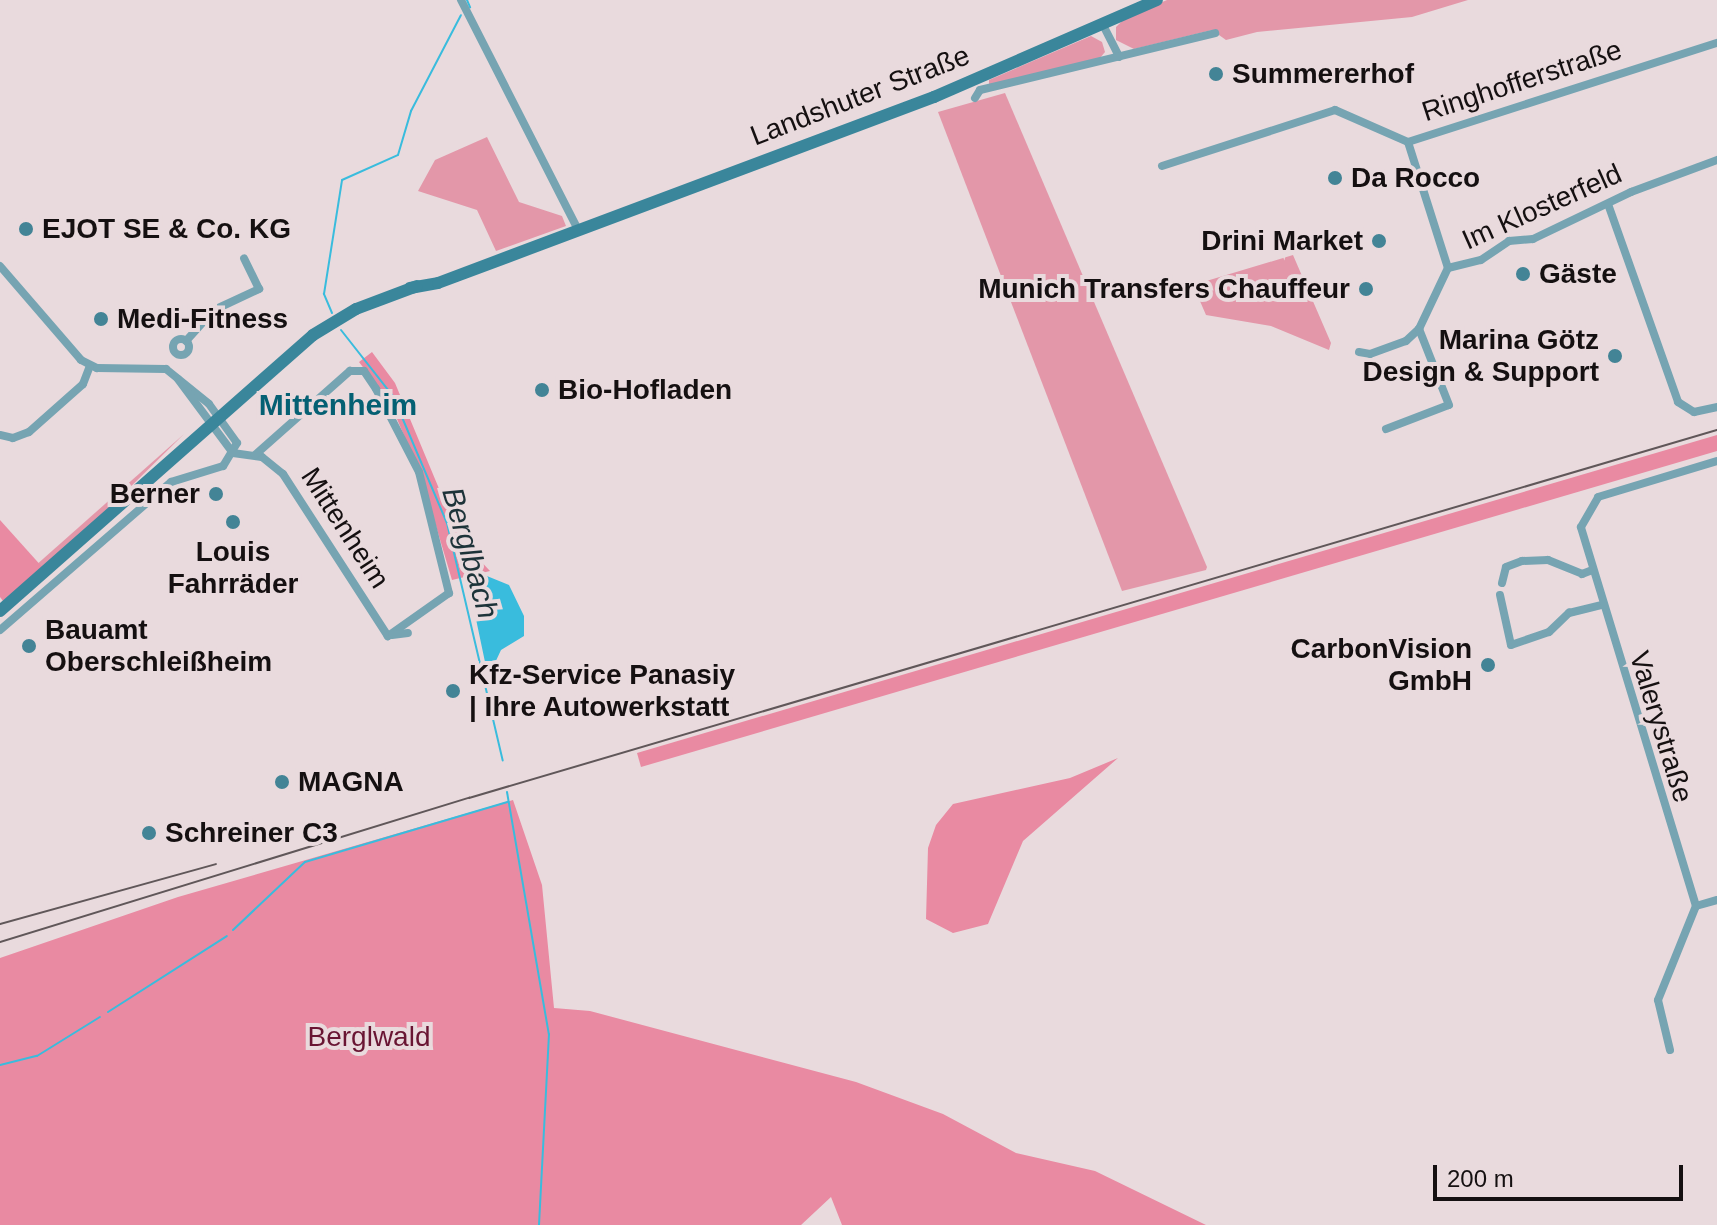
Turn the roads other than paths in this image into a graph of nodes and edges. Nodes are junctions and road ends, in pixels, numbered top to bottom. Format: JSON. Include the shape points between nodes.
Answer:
{"nodes":[{"id":1,"x":461,"y":0,"type":"edge"},
{"id":2,"x":1157,"y":0,"type":"edge"},
{"id":3,"x":1102,"y":23,"type":"junction"},
{"id":4,"x":1215,"y":33,"type":"dead end"},
{"id":5,"x":1717,"y":43,"type":"edge"},
{"id":6,"x":1119,"y":57,"type":"junction"},
{"id":7,"x":975,"y":98,"type":"dead end"},
{"id":8,"x":1408,"y":142,"type":"junction"},
{"id":9,"x":1717,"y":160,"type":"edge"},
{"id":10,"x":1162,"y":166,"type":"dead end"},
{"id":11,"x":1608,"y":204,"type":"junction"},
{"id":12,"x":577,"y":228,"type":"junction"},
{"id":13,"x":244,"y":258,"type":"dead end"},
{"id":14,"x":0,"y":266,"type":"edge"},
{"id":15,"x":1448,"y":268,"type":"junction"},
{"id":16,"x":1419,"y":329,"type":"junction"},
{"id":17,"x":1359,"y":352,"type":"dead end"},
{"id":18,"x":90,"y":366,"type":"junction"},
{"id":19,"x":174,"y":374,"type":"junction"},
{"id":20,"x":1717,"y":407,"type":"edge"},
{"id":21,"x":215,"y":419,"type":"junction"},
{"id":22,"x":1386,"y":429,"type":"dead end"},
{"id":23,"x":0,"y":435,"type":"edge"},
{"id":24,"x":233,"y":453,"type":"junction"},
{"id":25,"x":255,"y":455,"type":"junction"},
{"id":26,"x":1717,"y":461,"type":"edge"},
{"id":27,"x":1590,"y":571,"type":"junction"},
{"id":28,"x":1502,"y":583,"type":"dead end"},
{"id":29,"x":1500,"y":595,"type":"dead end"},
{"id":30,"x":1601,"y":605,"type":"junction"},
{"id":31,"x":0,"y":611,"type":"edge"},
{"id":32,"x":0,"y":630,"type":"edge"},
{"id":33,"x":408,"y":633,"type":"dead end"},
{"id":34,"x":388,"y":636,"type":"junction"},
{"id":35,"x":1717,"y":900,"type":"edge"},
{"id":36,"x":1696,"y":906,"type":"junction"},
{"id":37,"x":1670,"y":1050,"type":"dead end"}],
"edges":[{"from":1,"to":12,"type":"street"},
{"from":2,"to":3,"type":"main road","name":"Landshuter Straße"},
{"from":3,"to":6,"type":"street"},
{"from":3,"to":12,"type":"main road","name":"Landshuter Straße","via":[[934,97]]},
{"from":4,"to":6,"type":"street"},
{"from":5,"to":8,"type":"street","name":"Ringhofferstraße"},
{"from":6,"to":7,"type":"street","via":[[980,90]]},
{"from":8,"to":10,"type":"street","name":"Ringhofferstraße","via":[[1335,110]]},
{"from":8,"to":15,"type":"street"},
{"from":9,"to":11,"type":"street","name":"Im Klosterfeld"},
{"from":11,"to":15,"type":"street","name":"Im Klosterfeld","via":[[1533,239],[1509,241],[1481,260]]},
{"from":11,"to":20,"type":"street","via":[[1673,389],[1688,410]]},
{"from":12,"to":21,"type":"main road","via":[[333,321]]},
{"from":13,"to":19,"type":"street","via":[[259,289],[214,310],[186,341],[174,344],[181,355]]},
{"from":14,"to":18,"type":"street"},
{"from":15,"to":16,"type":"street","name":"Im Klosterfeld"},
{"from":16,"to":17,"type":"street","via":[[1406,341],[1370,354]]},
{"from":16,"to":22,"type":"street","via":[[1449,405]]},
{"from":18,"to":19,"type":"street","via":[[154,365]]},
{"from":18,"to":23,"type":"street","via":[[83,384],[29,432],[13,438]]},
{"from":19,"to":21,"type":"street"},
{"from":21,"to":24,"type":"street"},
{"from":21,"to":31,"type":"main road"},
{"from":24,"to":25,"type":"street"},
{"from":24,"to":32,"type":"street","via":[[220,468],[171,482]]},
{"from":25,"to":34,"type":"street","name":"Mittenheim","via":[[283,474]]},
{"from":25,"to":34,"type":"street","via":[[350,371],[364,371],[419,472],[449,593]]},
{"from":26,"to":27,"type":"street","name":"Valerystraße","via":[[1598,497],[1581,527]]},
{"from":27,"to":28,"type":"street","via":[[1582,574],[1548,560],[1522,561],[1506,567]]},
{"from":27,"to":30,"type":"street","name":"Valerystraße"},
{"from":29,"to":30,"type":"street","via":[[1511,645],[1549,632],[1569,613]]},
{"from":30,"to":36,"type":"street","name":"Valerystraße"},
{"from":33,"to":34,"type":"street"},
{"from":35,"to":36,"type":"street"},
{"from":36,"to":37,"type":"street","via":[[1658,1000]]}]}
